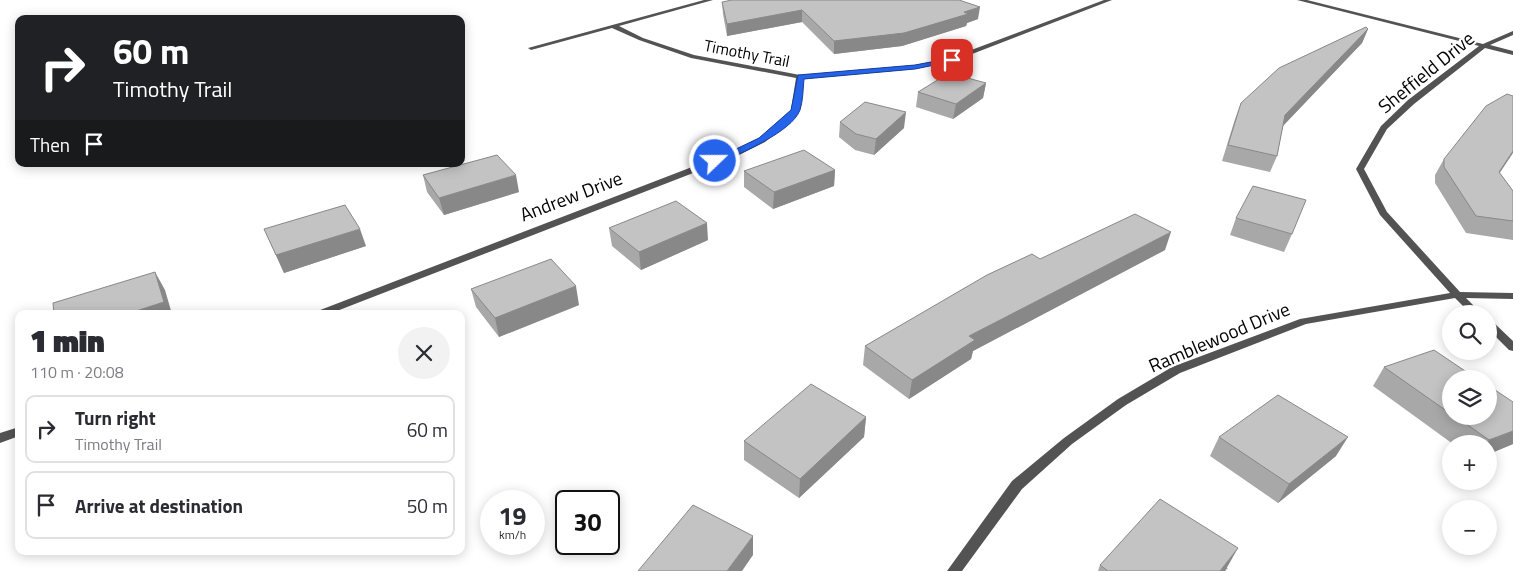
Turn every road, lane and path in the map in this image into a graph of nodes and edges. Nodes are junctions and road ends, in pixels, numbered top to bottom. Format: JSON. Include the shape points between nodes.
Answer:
{"nodes":[{"id":1,"x":710,"y":0,"type":"edge"},
{"id":2,"x":1110,"y":0,"type":"edge"},
{"id":3,"x":1300,"y":0,"type":"edge"},
{"id":4,"x":613,"y":26,"type":"junction"},
{"id":5,"x":1513,"y":33,"type":"edge"},
{"id":6,"x":1484,"y":46,"type":"junction"},
{"id":7,"x":531,"y":48,"type":"dead end"},
{"id":8,"x":1513,"y":53,"type":"edge"},
{"id":9,"x":800,"y":77,"type":"junction"},
{"id":10,"x":1457,"y":295,"type":"junction"},
{"id":11,"x":1513,"y":296,"type":"edge"},
{"id":12,"x":1468,"y":305,"type":"edge"},
{"id":13,"x":329,"y":310,"type":"edge"},
{"id":14,"x":1497,"y":332,"type":"edge"},
{"id":15,"x":1513,"y":347,"type":"edge"},
{"id":16,"x":15,"y":432,"type":"edge"},
{"id":17,"x":0,"y":438,"type":"edge"},
{"id":18,"x":954,"y":571,"type":"edge"}],
"edges":[{"from":1,"to":4,"type":"street"},
{"from":2,"to":9,"type":"street","name":"Timothy Trail","via":[[952,60],[915,67]]},
{"from":3,"to":6,"type":"street"},
{"from":4,"to":7,"type":"street"},
{"from":4,"to":9,"type":"street","name":"Timothy Trail","via":[[693,57]]},
{"from":5,"to":6,"type":"street","name":"Sheffield Drive"},
{"from":6,"to":8,"type":"street"},
{"from":6,"to":10,"type":"street","name":"Sheffield Drive","via":[[1411,102],[1384,128],[1360,169],[1383,213]]},
{"from":9,"to":13,"type":"street","name":"Andrew Drive","via":[[795,111],[780,126],[734,154]]},
{"from":10,"to":11,"type":"street","name":"Ramblewood Drive"},
{"from":10,"to":12,"type":"street","name":"Sheffield Drive"},
{"from":10,"to":18,"type":"street","name":"Ramblewood Drive","via":[[1304,321],[1176,370],[1122,402],[1068,441],[1017,485]]},
{"from":14,"to":15,"type":"street"},
{"from":16,"to":17,"type":"street"}]}
